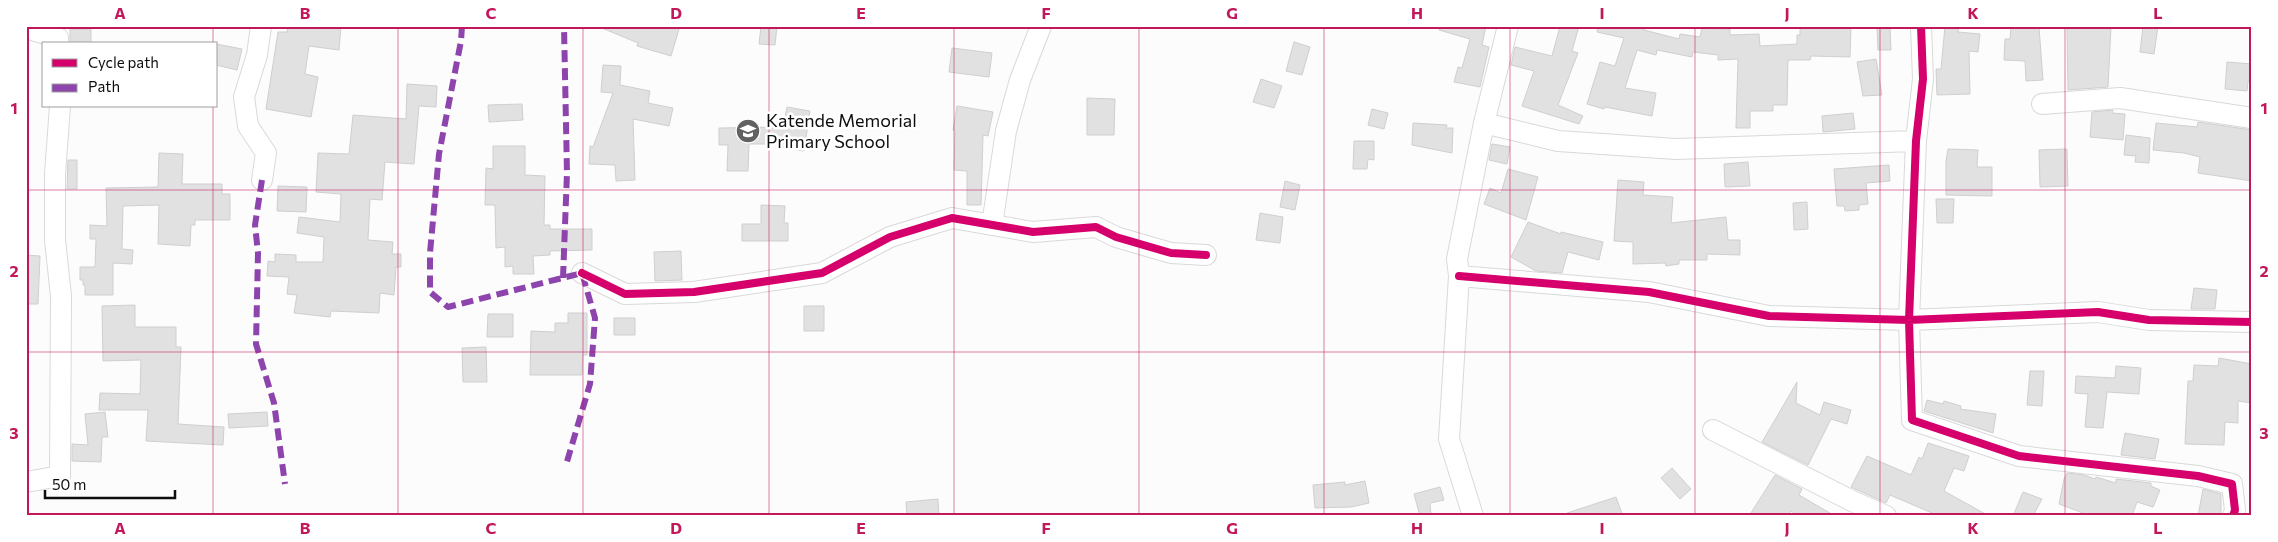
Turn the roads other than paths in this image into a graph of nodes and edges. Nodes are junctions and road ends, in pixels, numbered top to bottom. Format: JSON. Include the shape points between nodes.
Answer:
{"nodes":[{"id":1,"x":260,"y":26,"type":"edge"},
{"id":2,"x":1041,"y":26,"type":"edge"},
{"id":3,"x":1508,"y":26,"type":"edge"},
{"id":4,"x":1921,"y":26,"type":"edge"},
{"id":5,"x":26,"y":28,"type":"edge"},
{"id":6,"x":58,"y":42,"type":"edge"},
{"id":7,"x":2042,"y":104,"type":"dead end"},
{"id":8,"x":60,"y":108,"type":"edge"},
{"id":9,"x":2252,"y":118,"type":"edge"},
{"id":10,"x":1484,"y":123,"type":"junction"},
{"id":11,"x":1916,"y":141,"type":"junction"},
{"id":12,"x":262,"y":180,"type":"dead end"},
{"id":13,"x":992,"y":225,"type":"junction"},
{"id":14,"x":1206,"y":255,"type":"dead end"},
{"id":15,"x":582,"y":273,"type":"dead end"},
{"id":16,"x":1459,"y":276,"type":"junction"},
{"id":17,"x":1909,"y":320,"type":"junction"},
{"id":18,"x":2252,"y":322,"type":"edge"},
{"id":19,"x":1713,"y":430,"type":"dead end"},
{"id":20,"x":26,"y":482,"type":"edge"},
{"id":21,"x":1472,"y":516,"type":"edge"},
{"id":22,"x":1886,"y":516,"type":"edge"},
{"id":23,"x":2233,"y":516,"type":"edge"}],
"edges":[{"from":1,"to":12,"type":"street","via":[[257,55],[244,98],[248,126],[266,153]]},
{"from":2,"to":13,"type":"street","via":[[1020,80],[1006,131]]},
{"from":3,"to":10,"type":"street"},
{"from":4,"to":11,"type":"street","via":[[1924,79]]},
{"from":5,"to":6,"type":"street","via":[[58,38]]},
{"from":7,"to":9,"type":"street","via":[[2120,98]]},
{"from":8,"to":20,"type":"street","via":[[55,240],[61,296],[60,476]]},
{"from":10,"to":11,"type":"street","via":[[1558,141],[1676,149]]},
{"from":10,"to":16,"type":"street","via":[[1457,259]]},
{"from":11,"to":17,"type":"street"},
{"from":13,"to":14,"type":"street","via":[[1033,232],[1096,227],[1116,237],[1171,252]]},
{"from":13,"to":15,"type":"street","via":[[952,218],[890,237],[822,273],[694,292],[625,294]]},
{"from":16,"to":17,"type":"street","via":[[1649,292],[1769,316]]},
{"from":16,"to":21,"type":"street","via":[[1450,439]]},
{"from":17,"to":18,"type":"street","via":[[2098,312],[2149,320]]},
{"from":17,"to":23,"type":"street","via":[[1912,420],[2018,456],[2198,476],[2232,484]]},
{"from":19,"to":22,"type":"street"}]}
